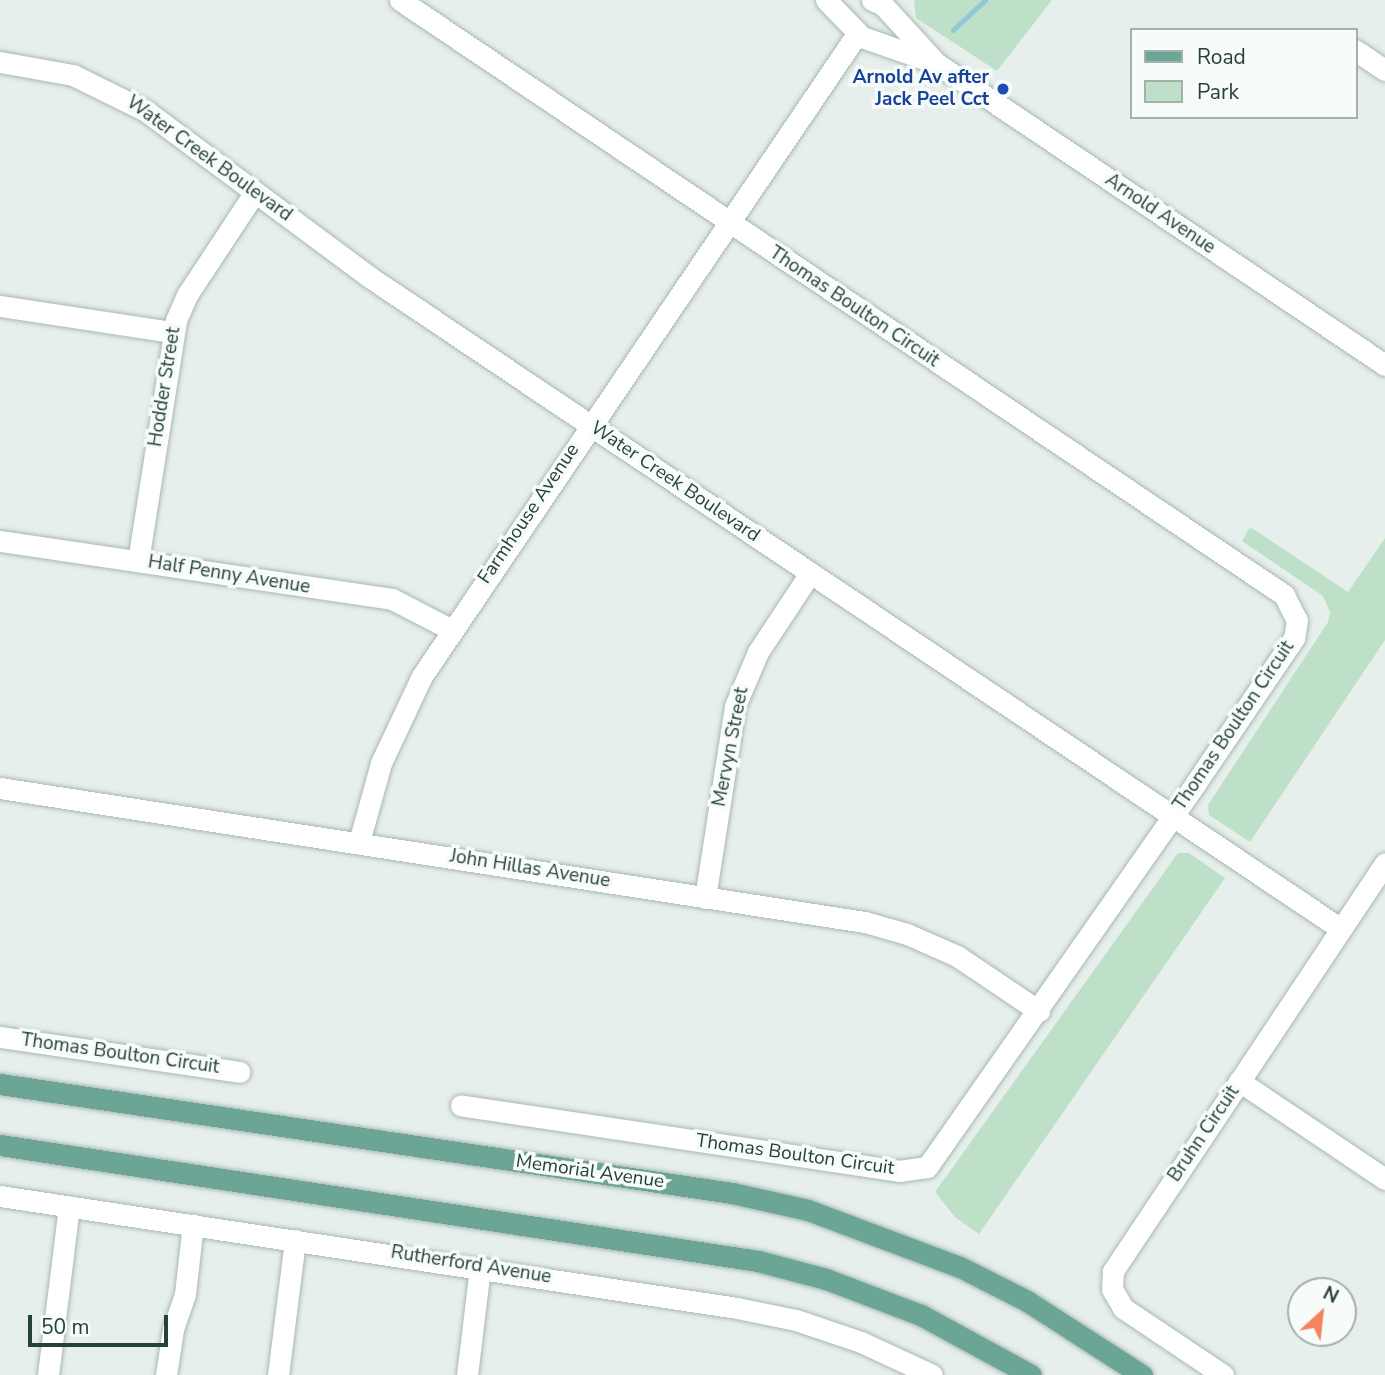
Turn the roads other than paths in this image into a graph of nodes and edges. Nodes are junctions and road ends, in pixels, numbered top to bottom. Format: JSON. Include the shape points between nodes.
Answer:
{"nodes":[{"id":1,"x":400,"y":0,"type":"edge"},
{"id":2,"x":826,"y":0,"type":"edge"},
{"id":3,"x":877,"y":3,"type":"edge"},
{"id":4,"x":859,"y":33,"type":"junction"},
{"id":5,"x":1357,"y":51,"type":"edge"},
{"id":6,"x":0,"y":62,"type":"edge"},
{"id":7,"x":936,"y":63,"type":"junction"},
{"id":8,"x":1385,"y":70,"type":"edge"},
{"id":9,"x":255,"y":192,"type":"junction"},
{"id":10,"x":727,"y":222,"type":"junction"},
{"id":11,"x":0,"y":306,"type":"edge"},
{"id":12,"x":172,"y":332,"type":"junction"},
{"id":13,"x":1385,"y":365,"type":"edge"},
{"id":14,"x":589,"y":425,"type":"junction"},
{"id":15,"x":0,"y":541,"type":"edge"},
{"id":16,"x":138,"y":561,"type":"junction"},
{"id":17,"x":810,"y":573,"type":"junction"},
{"id":18,"x":452,"y":630,"type":"junction"},
{"id":19,"x":0,"y":788,"type":"edge"},
{"id":20,"x":1173,"y":817,"type":"junction"},
{"id":21,"x":359,"y":842,"type":"junction"},
{"id":22,"x":1385,"y":863,"type":"edge"},
{"id":23,"x":705,"y":898,"type":"junction"},
{"id":24,"x":1340,"y":929,"type":"junction"},
{"id":25,"x":1039,"y":1011,"type":"junction"},
{"id":26,"x":0,"y":1037,"type":"edge"},
{"id":27,"x":239,"y":1072,"type":"dead end"},
{"id":28,"x":1239,"y":1081,"type":"junction"},
{"id":29,"x":0,"y":1084,"type":"edge"},
{"id":30,"x":461,"y":1105,"type":"dead end"},
{"id":31,"x":0,"y":1145,"type":"edge"},
{"id":32,"x":1385,"y":1179,"type":"edge"},
{"id":33,"x":0,"y":1196,"type":"edge"},
{"id":34,"x":69,"y":1206,"type":"junction"},
{"id":35,"x":193,"y":1224,"type":"junction"},
{"id":36,"x":295,"y":1240,"type":"junction"},
{"id":37,"x":480,"y":1266,"type":"junction"},
{"id":38,"x":929,"y":1374,"type":"edge"},
{"id":39,"x":48,"y":1375,"type":"edge"},
{"id":40,"x":166,"y":1375,"type":"edge"},
{"id":41,"x":278,"y":1375,"type":"edge"},
{"id":42,"x":467,"y":1375,"type":"edge"},
{"id":43,"x":1031,"y":1375,"type":"edge"},
{"id":44,"x":1142,"y":1375,"type":"edge"},
{"id":45,"x":1223,"y":1375,"type":"edge"}],
"edges":[{"from":1,"to":10,"type":"street","name":"Thomas Boulton Circuit"},
{"from":2,"to":4,"type":"street","name":"Arnold Avenue"},
{"from":3,"to":4,"type":"street","via":[[852,10]]},
{"from":3,"to":4,"type":"street","via":[[886,28]]},
{"from":3,"to":7,"type":"street","name":"Arnold Avenue"},
{"from":4,"to":7,"type":"street","name":"Arnold Avenue"},
{"from":4,"to":10,"type":"street","name":"Farmhouse Avenue"},
{"from":5,"to":8,"type":"street"},
{"from":6,"to":9,"type":"street","name":"Water Creek Boulevard","via":[[53,70],[112,91]]},
{"from":7,"to":13,"type":"street","name":"Arnold Avenue"},
{"from":9,"to":12,"type":"street","name":"Hodder Street","via":[[187,295]]},
{"from":9,"to":14,"type":"street","name":"Water Creek Boulevard","via":[[371,278]]},
{"from":10,"to":14,"type":"street","name":"Farmhouse Avenue"},
{"from":10,"to":20,"type":"street","name":"Thomas Boulton Circuit","via":[[1291,602],[1297,620],[1294,638]]},
{"from":11,"to":12,"type":"street"},
{"from":12,"to":16,"type":"street","name":"Hodder Street"},
{"from":14,"to":17,"type":"street","name":"Water Creek Boulevard"},
{"from":14,"to":18,"type":"street","name":"Farmhouse Avenue"},
{"from":15,"to":16,"type":"street","name":"Half Penny Avenue"},
{"from":16,"to":18,"type":"street","name":"Half Penny Avenue","via":[[391,599]]},
{"from":17,"to":20,"type":"street","name":"Water Creek Boulevard"},
{"from":17,"to":23,"type":"street","name":"Mervyn Street","via":[[754,660],[735,706]]},
{"from":18,"to":21,"type":"street","name":"Farmhouse Avenue","via":[[394,731]]},
{"from":19,"to":21,"type":"street","name":"John Hillas Avenue"},
{"from":20,"to":24,"type":"street","name":"Water Creek Boulevard"},
{"from":20,"to":25,"type":"street","name":"Thomas Boulton Circuit"},
{"from":21,"to":23,"type":"street","name":"John Hillas Avenue"},
{"from":22,"to":24,"type":"street","name":"Bruhn Circuit"},
{"from":23,"to":25,"type":"street","name":"John Hillas Avenue","via":[[854,920],[907,934],[957,956]]},
{"from":24,"to":28,"type":"street","name":"Bruhn Circuit"},
{"from":25,"to":30,"type":"street","name":"Thomas Boulton Circuit","via":[[937,1159],[911,1172]]},
{"from":26,"to":27,"type":"street","name":"Thomas Boulton Circuit"},
{"from":28,"to":32,"type":"street"},
{"from":28,"to":45,"type":"street","name":"Bruhn Circuit","via":[[1117,1263],[1111,1280],[1114,1296],[1123,1308]]},
{"from":29,"to":44,"type":"main road","name":"Memorial Avenue","via":[[732,1194],[808,1210],[960,1267],[1027,1301]]},
{"from":31,"to":43,"type":"main road","via":[[758,1261],[836,1282],[921,1315]]},
{"from":33,"to":34,"type":"street","name":"Rutherford Avenue"},
{"from":34,"to":35,"type":"street","name":"Rutherford Avenue"},
{"from":34,"to":39,"type":"street"},
{"from":35,"to":36,"type":"street","name":"Rutherford Avenue"},
{"from":35,"to":40,"type":"street","via":[[185,1294],[173,1329]]},
{"from":36,"to":37,"type":"street","name":"Rutherford Avenue"},
{"from":36,"to":41,"type":"street"},
{"from":37,"to":38,"type":"street","name":"Rutherford Avenue","via":[[796,1320],[862,1342]]},
{"from":37,"to":42,"type":"street"}]}
